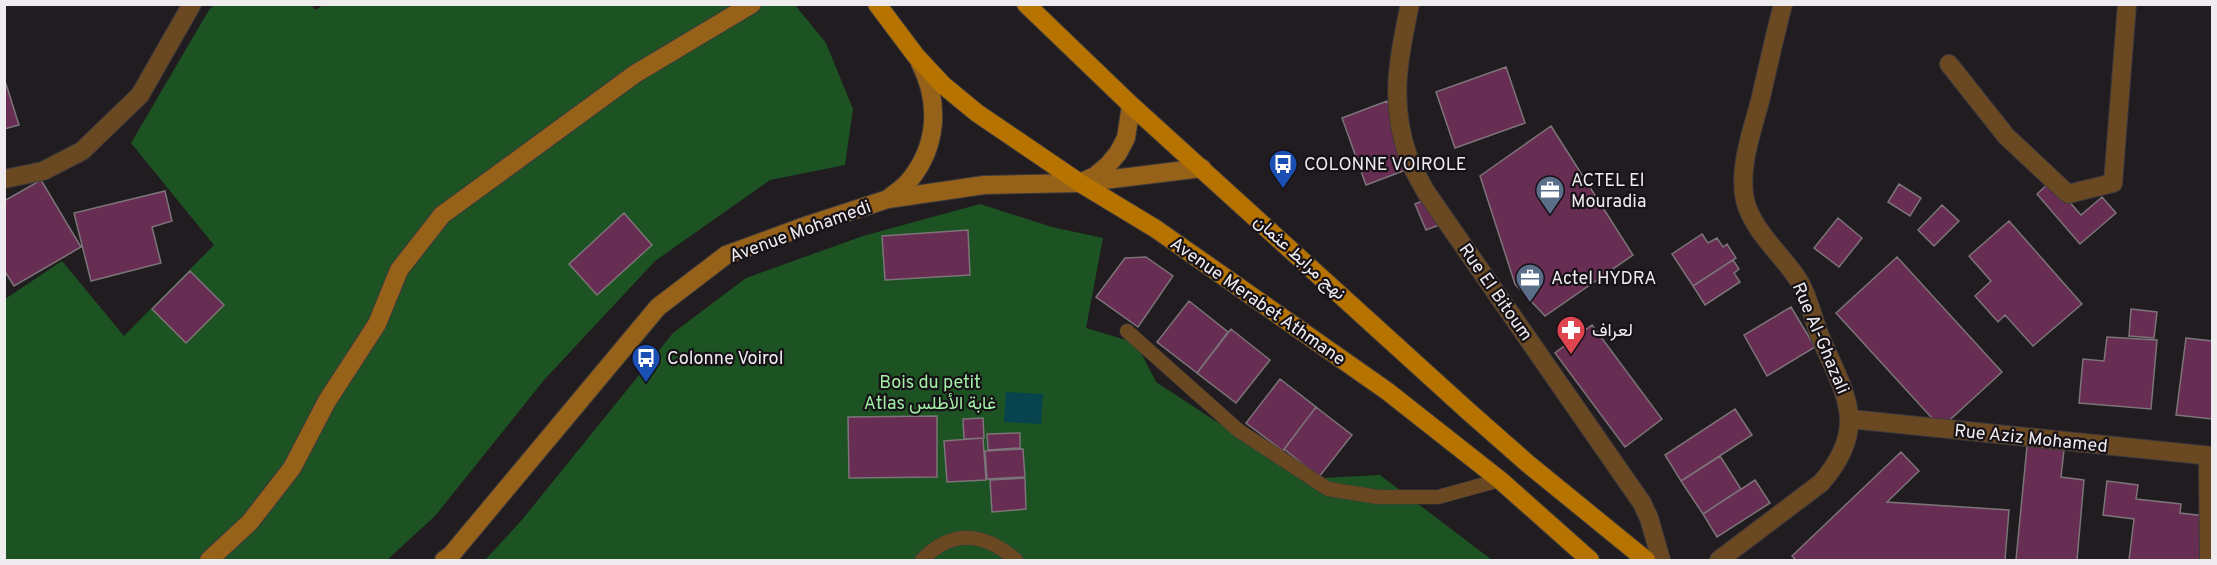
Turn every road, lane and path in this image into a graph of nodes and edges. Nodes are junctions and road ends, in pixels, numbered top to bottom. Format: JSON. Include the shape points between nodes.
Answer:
{"nodes":[{"id":1,"x":192,"y":4,"type":"edge"},
{"id":2,"x":752,"y":4,"type":"edge"},
{"id":3,"x":877,"y":4,"type":"edge"},
{"id":4,"x":1026,"y":4,"type":"edge"},
{"id":5,"x":1410,"y":4,"type":"edge"},
{"id":6,"x":1783,"y":4,"type":"edge"},
{"id":7,"x":2127,"y":4,"type":"edge"},
{"id":8,"x":912,"y":50,"type":"junction"},
{"id":9,"x":1949,"y":64,"type":"dead end"},
{"id":10,"x":1131,"y":105,"type":"junction"},
{"id":11,"x":1202,"y":168,"type":"junction"},
{"id":12,"x":4,"y":179,"type":"edge"},
{"id":13,"x":1080,"y":183,"type":"junction"},
{"id":14,"x":888,"y":200,"type":"junction"},
{"id":15,"x":1127,"y":332,"type":"dead end"},
{"id":16,"x":1850,"y":419,"type":"junction"},
{"id":17,"x":2210,"y":456,"type":"edge"},
{"id":18,"x":1500,"y":480,"type":"junction"},
{"id":19,"x":209,"y":561,"type":"edge"},
{"id":20,"x":444,"y":561,"type":"edge"},
{"id":21,"x":922,"y":561,"type":"edge"},
{"id":22,"x":1016,"y":561,"type":"edge"},
{"id":23,"x":1590,"y":561,"type":"edge"},
{"id":24,"x":1646,"y":561,"type":"edge"},
{"id":25,"x":1661,"y":561,"type":"edge"},
{"id":26,"x":1719,"y":561,"type":"edge"},
{"id":27,"x":2209,"y":561,"type":"edge"}],
"edges":[{"from":1,"to":12,"type":"street","via":[[140,95],[82,151],[43,171]]},
{"from":2,"to":19,"type":"main road","via":[[635,74],[442,215],[399,270],[377,324],[327,401],[292,468],[250,522]]},
{"from":3,"to":8,"type":"main road","name":"Avenue Merabet Athmane"},
{"from":4,"to":10,"type":"main road","name":"نهج مرابط عثمان"},
{"from":5,"to":25,"type":"street","name":"Rue El Bitoum","via":[[1396,92],[1399,126],[1409,160],[1426,192],[1642,503]]},
{"from":6,"to":16,"type":"street","name":"Rue Al-Ghazali","via":[[1745,163],[1745,199],[1769,243],[1797,277],[1843,384]]},
{"from":7,"to":9,"type":"street","via":[[2113,183],[2068,194],[2006,136]]},
{"from":8,"to":13,"type":"main road","name":"Avenue Merabet Athmane","via":[[943,85],[977,113]]},
{"from":8,"to":14,"type":"main road","via":[[929,80],[933,134],[924,159],[909,182]]},
{"from":10,"to":11,"type":"main road","name":"نهج مرابط عثمان"},
{"from":10,"to":13,"type":"main road","via":[[1126,138],[1118,153],[1095,176]]},
{"from":11,"to":13,"type":"main road","name":"Avenue Mohamedi"},
{"from":11,"to":24,"type":"main road","name":"نهج مرابط عثمان","via":[[1468,411]]},
{"from":13,"to":14,"type":"main road","name":"Avenue Mohamedi","via":[[984,185]]},
{"from":13,"to":18,"type":"main road","name":"Avenue Merabet Athmane","via":[[1156,229],[1387,391]]},
{"from":14,"to":20,"type":"main road","name":"Avenue Mohamedi","via":[[726,255],[658,307]]},
{"from":15,"to":18,"type":"lane","via":[[1238,430],[1328,489],[1378,497],[1438,496]]},
{"from":16,"to":17,"type":"street","name":"Rue Aziz Mohamed"},
{"from":16,"to":26,"type":"street","name":"Rue Al-Ghazali","via":[[1848,437],[1833,470]]},
{"from":17,"to":27,"type":"street"},
{"from":18,"to":23,"type":"main road","name":"Avenue Merabet Athmane"},
{"from":21,"to":22,"type":"lane","via":[[951,539],[980,539]]}]}
